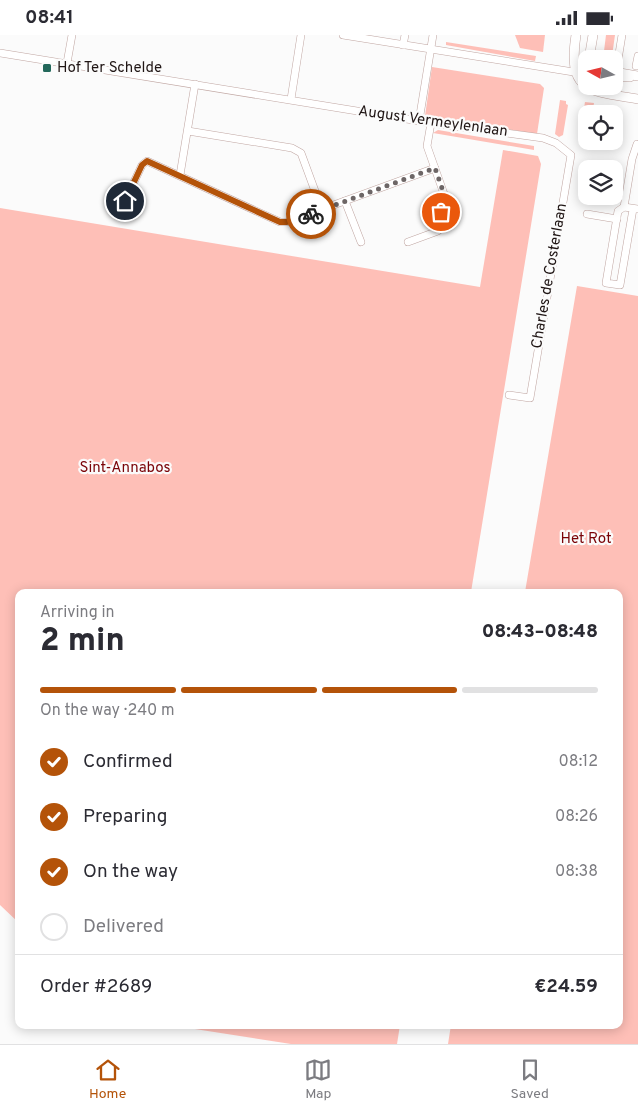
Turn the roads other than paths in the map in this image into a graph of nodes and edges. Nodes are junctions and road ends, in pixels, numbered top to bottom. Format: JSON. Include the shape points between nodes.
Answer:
{"nodes":[{"id":1,"x":72,"y":35,"type":"edge"},
{"id":2,"x":301,"y":35,"type":"edge"},
{"id":3,"x":343,"y":35,"type":"edge"},
{"id":4,"x":405,"y":35,"type":"edge"},
{"id":5,"x":433,"y":35,"type":"edge"},
{"id":6,"x":576,"y":35,"type":"edge"},
{"id":7,"x":593,"y":35,"type":"edge"},
{"id":8,"x":622,"y":35,"type":"edge"},
{"id":9,"x":403,"y":45,"type":"junction"},
{"id":10,"x":431,"y":49,"type":"junction"},
{"id":11,"x":590,"y":50,"type":"edge"},
{"id":12,"x":619,"y":50,"type":"edge"},
{"id":13,"x":0,"y":53,"type":"edge"},
{"id":14,"x":638,"y":56,"type":"edge"},
{"id":15,"x":578,"y":62,"type":"edge"},
{"id":16,"x":68,"y":63,"type":"junction"},
{"id":17,"x":578,"y":71,"type":"edge"},
{"id":18,"x":637,"y":71,"type":"edge"},
{"id":19,"x":623,"y":74,"type":"edge"},
{"id":20,"x":623,"y":76,"type":"edge"},
{"id":21,"x":638,"y":79,"type":"edge"},
{"id":22,"x":195,"y":83,"type":"junction"},
{"id":23,"x":616,"y":95,"type":"edge"},
{"id":24,"x":620,"y":96,"type":"joint"},
{"id":25,"x":291,"y":99,"type":"junction"},
{"id":26,"x":638,"y":99,"type":"edge"},
{"id":27,"x":419,"y":121,"type":"junction"},
{"id":28,"x":431,"y":123,"type":"junction"},
{"id":29,"x":188,"y":131,"type":"junction"},
{"id":30,"x":637,"y":144,"type":"edge"},
{"id":31,"x":571,"y":155,"type":"joint"},
{"id":32,"x":435,"y":168,"type":"junction"},
{"id":33,"x":180,"y":175,"type":"junction"},
{"id":34,"x":345,"y":201,"type":"junction"},
{"id":35,"x":135,"y":205,"type":"dead end"},
{"id":36,"x":624,"y":207,"type":"junction"},
{"id":37,"x":322,"y":209,"type":"junction"},
{"id":38,"x":635,"y":209,"type":"edge"},
{"id":39,"x":587,"y":214,"type":"dead end"},
{"id":40,"x":617,"y":219,"type":"junction"},
{"id":41,"x":361,"y":241,"type":"dead end"},
{"id":42,"x":408,"y":242,"type":"dead end"},
{"id":43,"x":509,"y":395,"type":"dead end"}],
"edges":[{"from":1,"to":16,"type":"street"},
{"from":2,"to":25,"type":"street"},
{"from":3,"to":9,"type":"street"},
{"from":4,"to":9,"type":"street"},
{"from":5,"to":10,"type":"street"},
{"from":6,"to":15,"type":"main road","via":[[574,51]]},
{"from":7,"to":11,"type":"main road"},
{"from":8,"to":12,"type":"street"},
{"from":9,"to":10,"type":"street"},
{"from":10,"to":17,"type":"street"},
{"from":10,"to":27,"type":"street"},
{"from":13,"to":16,"type":"street","name":"August Vermeylenlaan"},
{"from":14,"to":18,"type":"street"},
{"from":16,"to":22,"type":"street","name":"August Vermeylenlaan"},
{"from":18,"to":19,"type":"main road"},
{"from":20,"to":21,"type":"street"},
{"from":22,"to":25,"type":"street","name":"August Vermeylenlaan"},
{"from":22,"to":29,"type":"street"},
{"from":23,"to":24,"type":"main road"},
{"from":24,"to":26,"type":"main road"},
{"from":25,"to":27,"type":"street","name":"August Vermeylenlaan"},
{"from":27,"to":28,"type":"street","name":"August Vermeylenlaan"},
{"from":28,"to":31,"type":"street","name":"August Vermeylenlaan","via":[[543,138]]},
{"from":28,"to":32,"type":"street","via":[[427,146]]},
{"from":29,"to":33,"type":"street"},
{"from":29,"to":37,"type":"street","via":[[292,148],[301,153]]},
{"from":30,"to":36,"type":"street"},
{"from":31,"to":43,"type":"street","name":"Charles de Costerlaan","via":[[530,398]]},
{"from":32,"to":34,"type":"street"},
{"from":32,"to":42,"type":"street","via":[[444,194],[438,231]]},
{"from":33,"to":35,"type":"street","via":[[150,161],[144,163],[125,201]]},
{"from":33,"to":37,"type":"street","via":[[280,222]]},
{"from":34,"to":37,"type":"street"},
{"from":34,"to":41,"type":"street"},
{"from":36,"to":38,"type":"street"},
{"from":36,"to":40,"type":"street","via":[[618,211]]},
{"from":38,"to":40,"type":"street","via":[[620,285],[606,283]]},
{"from":39,"to":40,"type":"street"}]}
